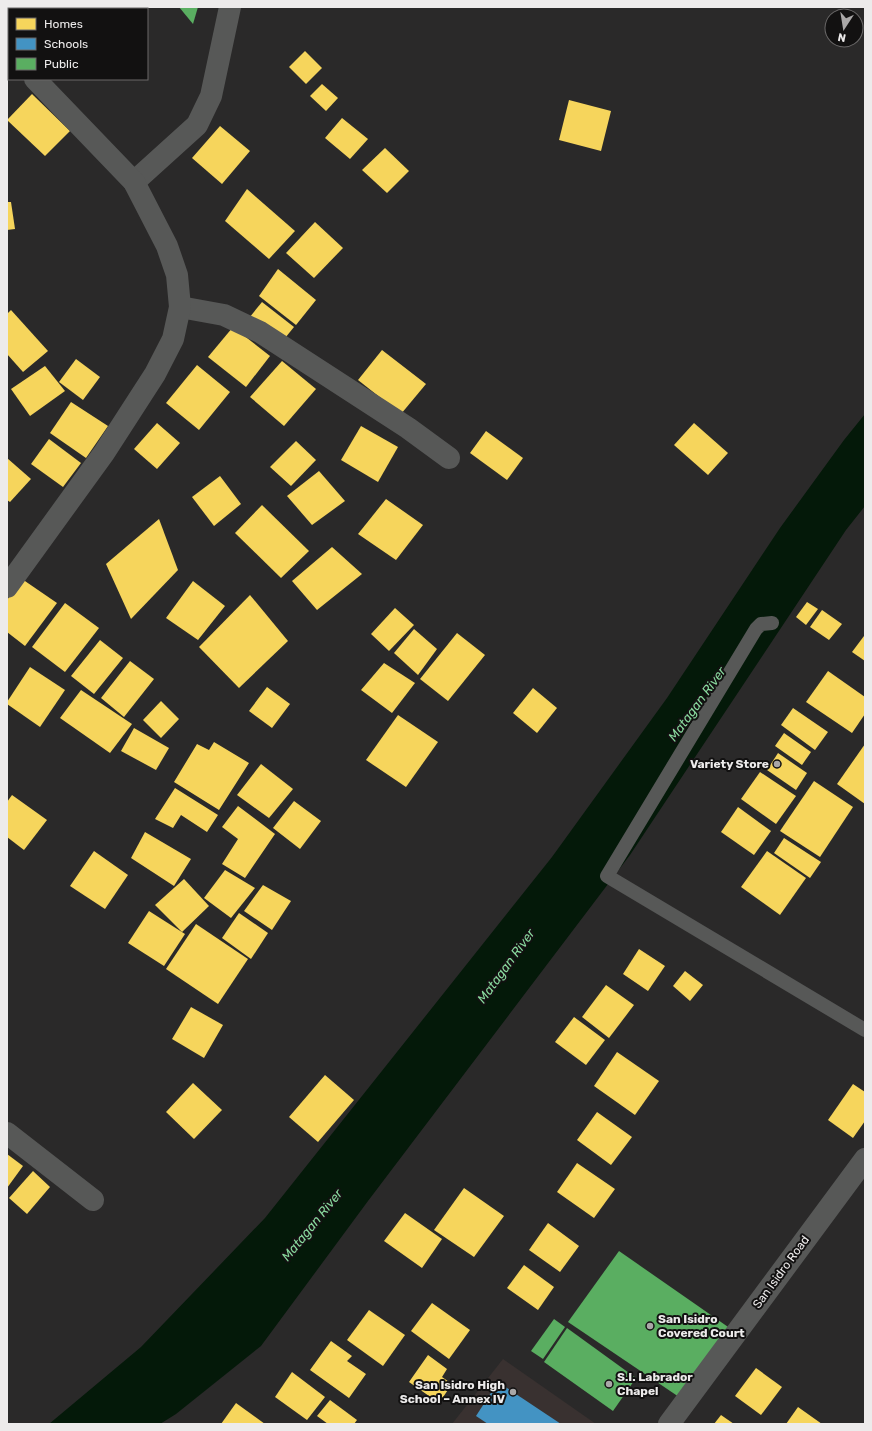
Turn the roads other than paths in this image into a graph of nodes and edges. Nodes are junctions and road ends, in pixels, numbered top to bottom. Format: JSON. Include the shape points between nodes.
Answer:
{"nodes":[{"id":1,"x":230,"y":7,"type":"edge"},
{"id":2,"x":36,"y":80,"type":"edge"},
{"id":3,"x":134,"y":182,"type":"junction"},
{"id":4,"x":180,"y":307,"type":"junction"},
{"id":5,"x":449,"y":458,"type":"dead end"},
{"id":6,"x":7,"y":587,"type":"edge"},
{"id":7,"x":772,"y":623,"type":"dead end"},
{"id":8,"x":865,"y":1030,"type":"edge"},
{"id":9,"x":7,"y":1133,"type":"edge"},
{"id":10,"x":865,"y":1159,"type":"edge"},
{"id":11,"x":93,"y":1200,"type":"dead end"},
{"id":12,"x":669,"y":1424,"type":"edge"}],
"edges":[{"from":1,"to":3,"type":"street","via":[[211,96],[197,125]]},
{"from":2,"to":3,"type":"street"},
{"from":3,"to":4,"type":"street","via":[[167,246],[177,275]]},
{"from":4,"to":5,"type":"street","via":[[224,315],[260,332]]},
{"from":4,"to":6,"type":"street","via":[[173,339],[155,374],[104,453]]},
{"from":7,"to":8,"type":"lane","via":[[761,624],[756,629],[606,876]]},
{"from":9,"to":11,"type":"street"},
{"from":10,"to":12,"type":"street","name":"San Isidro Road"}]}
